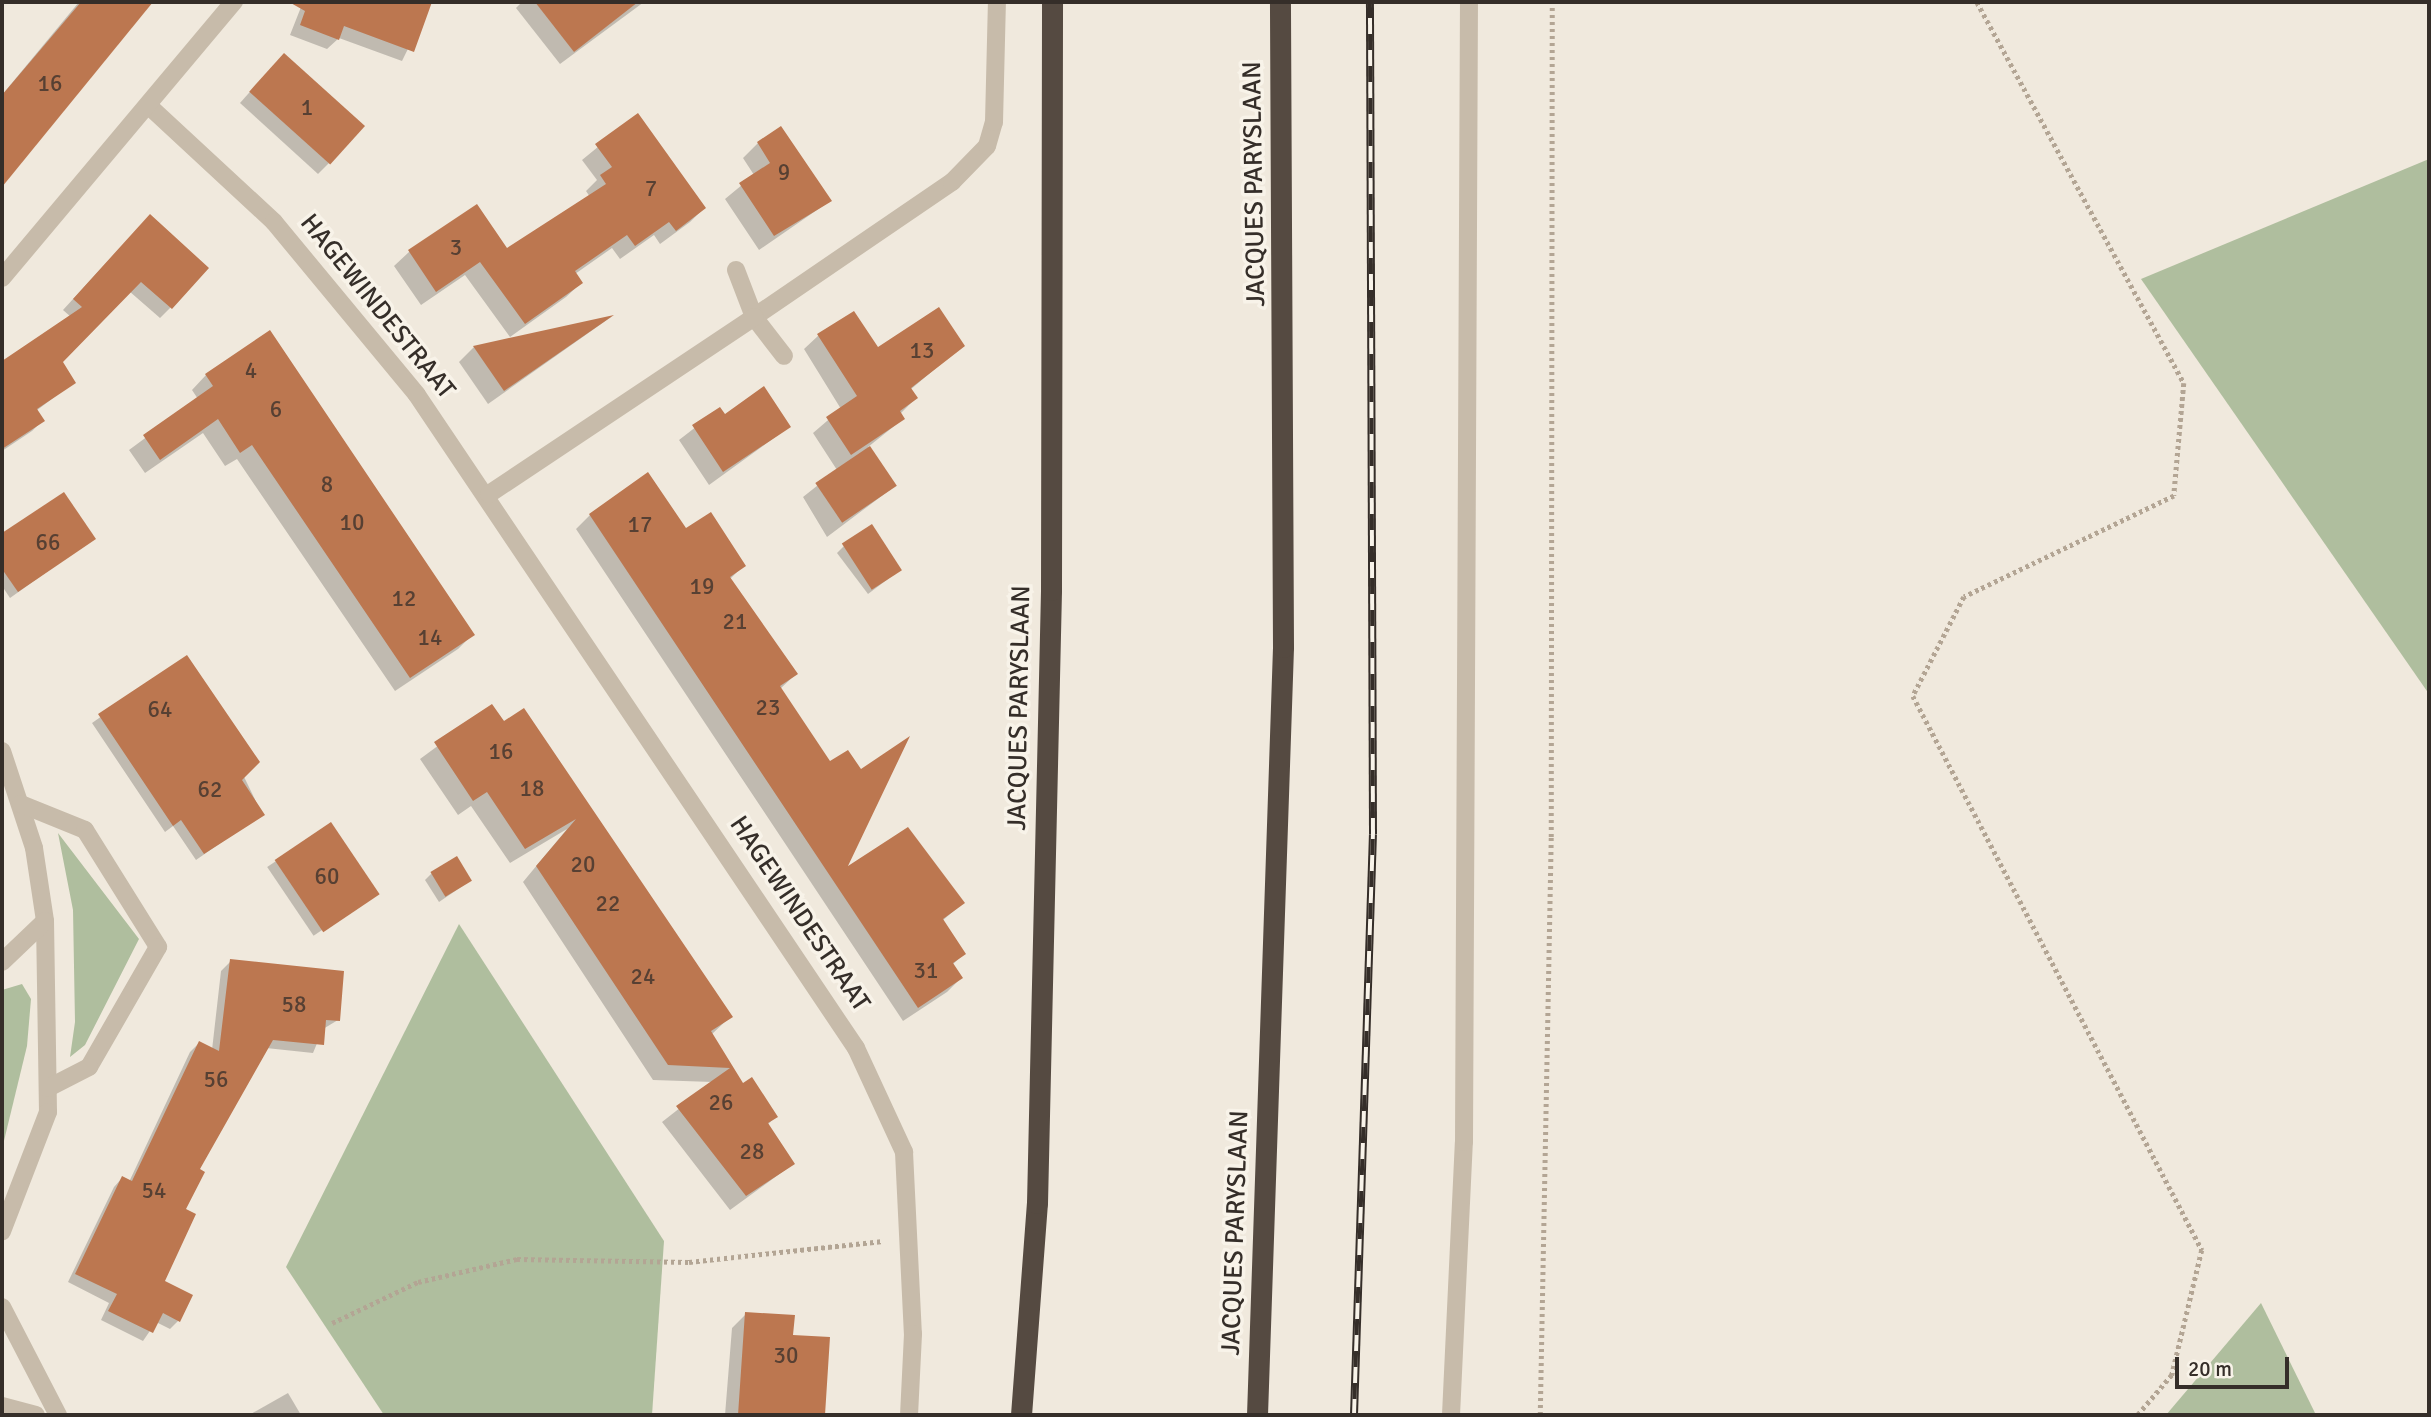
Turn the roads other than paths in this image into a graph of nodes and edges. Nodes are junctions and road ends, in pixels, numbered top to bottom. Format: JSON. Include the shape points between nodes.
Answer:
{"nodes":[{"id":1,"x":234,"y":2,"type":"edge"},
{"id":2,"x":997,"y":2,"type":"edge"},
{"id":3,"x":1052,"y":2,"type":"edge"},
{"id":4,"x":1280,"y":2,"type":"edge"},
{"id":5,"x":1469,"y":2,"type":"edge"},
{"id":6,"x":150,"y":107,"type":"junction"},
{"id":7,"x":736,"y":270,"type":"dead end"},
{"id":8,"x":2,"y":278,"type":"edge"},
{"id":9,"x":754,"y":317,"type":"junction"},
{"id":10,"x":785,"y":356,"type":"dead end"},
{"id":11,"x":489,"y":494,"type":"junction"},
{"id":12,"x":2,"y":751,"type":"edge"},
{"id":13,"x":21,"y":804,"type":"junction"},
{"id":14,"x":45,"y":921,"type":"junction"},
{"id":15,"x":2,"y":962,"type":"edge"},
{"id":16,"x":48,"y":1088,"type":"junction"},
{"id":17,"x":9,"y":1201,"type":"edge"},
{"id":18,"x":2,"y":1231,"type":"edge"},
{"id":19,"x":2,"y":1307,"type":"edge"},
{"id":20,"x":2,"y":1406,"type":"edge"},
{"id":21,"x":36,"y":1415,"type":"edge"},
{"id":22,"x":58,"y":1415,"type":"edge"},
{"id":23,"x":909,"y":1415,"type":"edge"},
{"id":24,"x":1021,"y":1415,"type":"edge"},
{"id":25,"x":1257,"y":1415,"type":"edge"},
{"id":26,"x":1451,"y":1415,"type":"edge"}],
"edges":[{"from":1,"to":6,"type":"street"},
{"from":2,"to":9,"type":"street","via":[[994,122],[987,146],[952,182]]},
{"from":3,"to":24,"type":"highway","name":"JACQUES PARYSLAAN","via":[[1051,618],[1037,1203]]},
{"from":4,"to":25,"type":"highway","name":"JACQUES PARYSLAAN","via":[[1283,647]]},
{"from":5,"to":26,"type":"street","via":[[1464,1142]]},
{"from":6,"to":8,"type":"street"},
{"from":6,"to":11,"type":"street","name":"HAGEWINDESTRAAT","via":[[274,222],[346,303]]},
{"from":7,"to":9,"type":"street"},
{"from":9,"to":10,"type":"street"},
{"from":9,"to":11,"type":"street"},
{"from":11,"to":23,"type":"street","name":"HAGEWINDESTRAAT","via":[[856,1048],[904,1152],[910,1238]]},
{"from":12,"to":13,"type":"street"},
{"from":13,"to":14,"type":"street"},
{"from":13,"to":16,"type":"street","via":[[85,830],[158,947],[89,1067]]},
{"from":14,"to":15,"type":"street"},
{"from":14,"to":16,"type":"street"},
{"from":16,"to":17,"type":"street","via":[[48,1112]]},
{"from":17,"to":18,"type":"street"},
{"from":19,"to":22,"type":"street"},
{"from":20,"to":21,"type":"street"}]}
